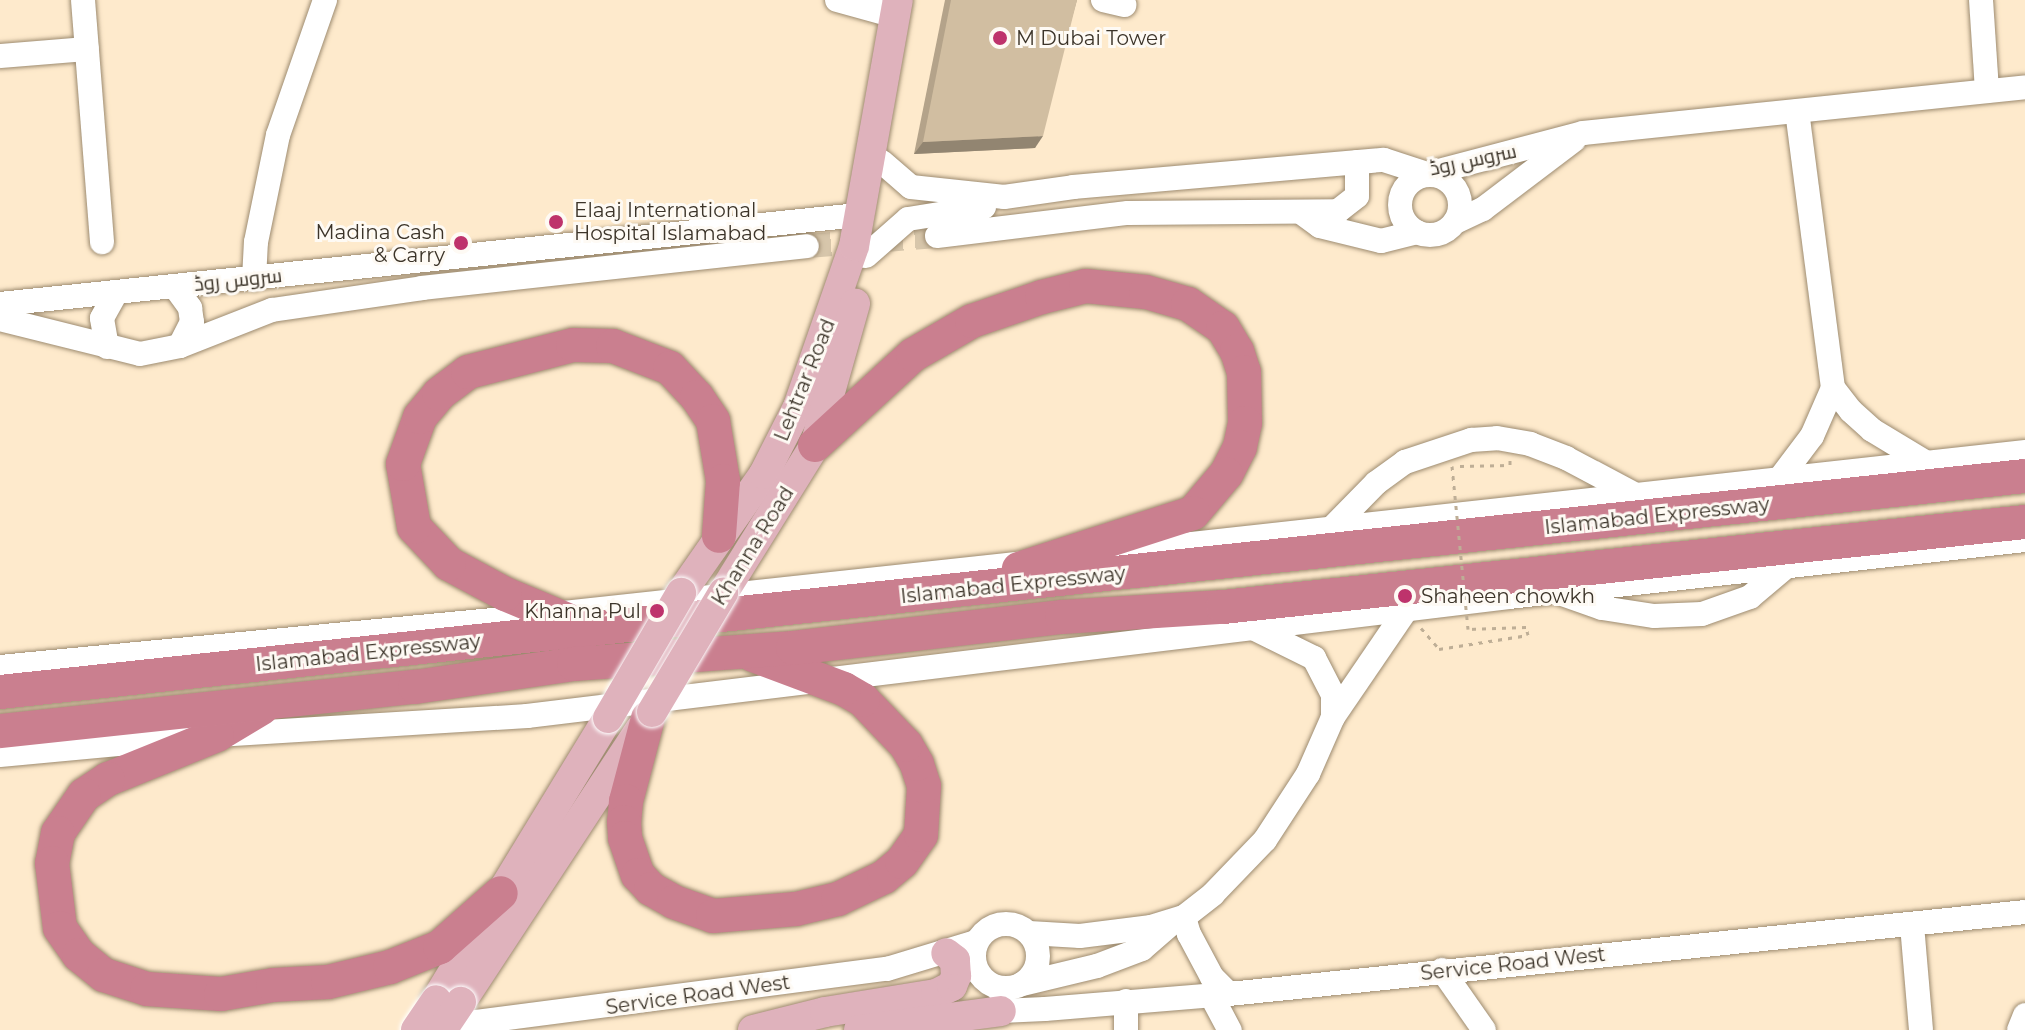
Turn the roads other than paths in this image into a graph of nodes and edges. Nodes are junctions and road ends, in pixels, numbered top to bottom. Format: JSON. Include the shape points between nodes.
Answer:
{"nodes":[{"id":1,"x":83,"y":0,"type":"edge"},
{"id":2,"x":325,"y":0,"type":"edge"},
{"id":3,"x":837,"y":0,"type":"edge"},
{"id":4,"x":1981,"y":0,"type":"edge"},
{"id":5,"x":903,"y":5,"type":"edge"},
{"id":6,"x":87,"y":49,"type":"junction"},
{"id":7,"x":0,"y":56,"type":"edge"},
{"id":8,"x":2025,"y":87,"type":"edge"},
{"id":9,"x":1987,"y":91,"type":"junction"},
{"id":10,"x":1797,"y":111,"type":"junction"},
{"id":11,"x":1583,"y":133,"type":"junction"},
{"id":12,"x":882,"y":162,"type":"junction"},
{"id":13,"x":1357,"y":162,"type":"junction"},
{"id":14,"x":1427,"y":174,"type":"junction"},
{"id":15,"x":1004,"y":197,"type":"junction"},
{"id":16,"x":1302,"y":213,"type":"junction"},
{"id":17,"x":859,"y":215,"type":"junction"},
{"id":18,"x":1455,"y":222,"type":"junction"},
{"id":19,"x":1417,"y":232,"type":"junction"},
{"id":20,"x":937,"y":236,"type":"tunnel mouth"},
{"id":21,"x":102,"y":242,"type":"dead end"},
{"id":22,"x":807,"y":246,"type":"tunnel mouth"},
{"id":23,"x":866,"y":256,"type":"junction"},
{"id":24,"x":254,"y":279,"type":"junction"},
{"id":25,"x":175,"y":287,"type":"junction"},
{"id":26,"x":116,"y":293,"type":"junction"},
{"id":27,"x":0,"y":304,"type":"edge"},
{"id":28,"x":0,"y":319,"type":"edge"},
{"id":29,"x":180,"y":346,"type":"junction"},
{"id":30,"x":107,"y":347,"type":"junction"},
{"id":31,"x":1833,"y":388,"type":"junction"},
{"id":32,"x":815,"y":445,"type":"junction"},
{"id":33,"x":2025,"y":452,"type":"edge"},
{"id":34,"x":1925,"y":462,"type":"junction"},
{"id":35,"x":2025,"y":476,"type":"edge"},
{"id":36,"x":1781,"y":477,"type":"junction"},
{"id":37,"x":1634,"y":494,"type":"junction"},
{"id":38,"x":2025,"y":522,"type":"edge"},
{"id":39,"x":1332,"y":528,"type":"junction"},
{"id":40,"x":719,"y":536,"type":"junction"},
{"id":41,"x":2025,"y":540,"type":"edge"},
{"id":42,"x":1049,"y":560,"type":"junction"},
{"id":43,"x":1787,"y":566,"type":"junction"},
{"id":44,"x":1557,"y":592,"type":"junction"},
{"id":45,"x":942,"y":593,"type":"junction"},
{"id":46,"x":1406,"y":610,"type":"junction"},
{"id":47,"x":555,"y":614,"type":"junction"},
{"id":48,"x":1255,"y":628,"type":"junction"},
{"id":49,"x":590,"y":630,"type":"junction"},
{"id":50,"x":744,"y":652,"type":"junction"},
{"id":51,"x":0,"y":667,"type":"edge"},
{"id":52,"x":819,"y":681,"type":"junction"},
{"id":53,"x":0,"y":692,"type":"edge"},
{"id":54,"x":269,"y":704,"type":"junction"},
{"id":55,"x":650,"y":715,"type":"junction"},
{"id":56,"x":1333,"y":717,"type":"junction"},
{"id":57,"x":608,"y":718,"type":"joint"},
{"id":58,"x":0,"y":731,"type":"edge"},
{"id":59,"x":217,"y":735,"type":"junction"},
{"id":60,"x":0,"y":755,"type":"edge"},
{"id":61,"x":501,"y":893,"type":"junction"},
{"id":62,"x":2025,"y":912,"type":"edge"},
{"id":63,"x":1182,"y":924,"type":"junction"},
{"id":64,"x":1912,"y":925,"type":"junction"},
{"id":65,"x":1029,"y":933,"type":"junction"},
{"id":66,"x":976,"y":942,"type":"junction"},
{"id":67,"x":946,"y":953,"type":"junction"},
{"id":68,"x":1442,"y":970,"type":"junction"},
{"id":69,"x":1217,"y":989,"type":"junction"},
{"id":70,"x":1008,"y":994,"type":"junction"},
{"id":71,"x":1126,"y":1001,"type":"junction"},
{"id":72,"x":453,"y":1014,"type":"edge"},
{"id":73,"x":2025,"y":1015,"type":"edge"},
{"id":74,"x":1044,"y":1019,"type":"edge"},
{"id":75,"x":416,"y":1030,"type":"edge"},
{"id":76,"x":753,"y":1030,"type":"edge"},
{"id":77,"x":859,"y":1030,"type":"edge"},
{"id":78,"x":1126,"y":1030,"type":"edge"},
{"id":79,"x":1230,"y":1030,"type":"edge"},
{"id":80,"x":1484,"y":1030,"type":"edge"},
{"id":81,"x":1921,"y":1030,"type":"edge"},
{"id":82,"x":2019,"y":1030,"type":"edge"}],
"edges":[{"from":1,"to":6,"type":"street"},
{"from":2,"to":24,"type":"street","via":[[278,135],[256,242]]},
{"from":3,"to":5,"type":"street"},
{"from":4,"to":9,"type":"street"},
{"from":5,"to":12,"type":"main road","name":"Khanna Road"},
{"from":5,"to":17,"type":"main road","name":"Lehtrar Road"},
{"from":6,"to":7,"type":"street"},
{"from":6,"to":21,"type":"street"},
{"from":8,"to":9,"type":"street","name":"سروس روڈ"},
{"from":9,"to":10,"type":"street","name":"سروس روڈ"},
{"from":10,"to":11,"type":"street","name":"سروس روڈ"},
{"from":10,"to":31,"type":"street"},
{"from":11,"to":14,"type":"street","name":"سروس روڈ"},
{"from":11,"to":18,"type":"street","via":[[1483,209]]},
{"from":12,"to":15,"type":"street","name":"سروس روڈ","via":[[911,187],[928,192]]},
{"from":12,"to":23,"type":"main road","name":"Khanna Road"},
{"from":13,"to":14,"type":"street","name":"سروس روڈ","via":[[1384,160]]},
{"from":13,"to":15,"type":"street","name":"سروس روڈ"},
{"from":13,"to":16,"type":"street","via":[[1357,196],[1350,205]]},
{"from":14,"to":18,"type":"street","via":[[1453,184],[1460,196]]},
{"from":14,"to":19,"type":"street","via":[[1405,187],[1400,199],[1401,213]]},
{"from":15,"to":23,"type":"street","via":[[984,207],[908,219]]},
{"from":16,"to":19,"type":"street","via":[[1320,226],[1381,241]]},
{"from":16,"to":20,"type":"street","via":[[1128,213]]},
{"from":17,"to":24,"type":"street","name":"سروس روڈ"},
{"from":17,"to":40,"type":"main road","name":"Lehtrar Road","via":[[842,285],[798,407],[764,474]]},
{"from":18,"to":19,"type":"street","via":[[1445,232]]},
{"from":22,"to":29,"type":"street","via":[[422,288],[272,310]]},
{"from":23,"to":32,"type":"main road","name":"Khanna Road"},
{"from":24,"to":25,"type":"street","name":"سروس روڈ"},
{"from":25,"to":26,"type":"street","name":"سروس روڈ"},
{"from":25,"to":29,"type":"street","via":[[190,308],[192,322]]},
{"from":26,"to":27,"type":"street","name":"سروس روڈ"},
{"from":26,"to":30,"type":"street","via":[[102,318]]},
{"from":28,"to":30,"type":"street"},
{"from":29,"to":30,"type":"street","via":[[140,354]]},
{"from":31,"to":34,"type":"street","via":[[1872,430]]},
{"from":31,"to":36,"type":"street","via":[[1812,436]]},
{"from":32,"to":42,"type":"highway","via":[[913,355],[972,321],[1086,286],[1146,292],[1188,304],[1223,328],[1244,372],[1245,423],[1226,474],[1193,513]]},
{"from":32,"to":55,"type":"main road","name":"Khanna Road","bridge":true},
{"from":33,"to":34,"type":"street"},
{"from":34,"to":36,"type":"street"},
{"from":35,"to":45,"type":"highway","name":"Islamabad Expressway"},
{"from":36,"to":37,"type":"street"},
{"from":37,"to":39,"type":"street"},
{"from":37,"to":39,"type":"street","via":[[1530,444],[1471,440],[1405,462]]},
{"from":38,"to":50,"type":"highway","name":"Islamabad Expressway","via":[[1378,592],[1062,617]]},
{"from":39,"to":42,"type":"street"},
{"from":40,"to":47,"type":"highway","via":[[723,481],[713,421],[670,368],[613,346],[573,345],[468,372],[420,417],[403,464],[414,527],[449,564]]},
{"from":40,"to":57,"type":"main road","name":"Lehtrar Road","bridge":true},
{"from":41,"to":43,"type":"street"},
{"from":42,"to":45,"type":"highway"},
{"from":42,"to":47,"type":"street"},
{"from":43,"to":44,"type":"street"},
{"from":43,"to":44,"type":"street","via":[[1750,597],[1702,614],[1654,616],[1602,608]]},
{"from":44,"to":46,"type":"street"},
{"from":45,"to":49,"type":"highway","name":"Islamabad Expressway"},
{"from":46,"to":48,"type":"street"},
{"from":46,"to":56,"type":"street"},
{"from":47,"to":49,"type":"highway"},
{"from":47,"to":51,"type":"street"},
{"from":48,"to":52,"type":"street"},
{"from":48,"to":56,"type":"street","via":[[1314,658],[1333,695]]},
{"from":49,"to":53,"type":"highway","name":"Islamabad Expressway"},
{"from":50,"to":52,"type":"highway"},
{"from":50,"to":54,"type":"highway","name":"Islamabad Expressway","via":[[574,664]]},
{"from":52,"to":55,"type":"highway","via":[[863,700],[906,745],[924,786],[925,811],[921,835],[884,877],[838,899],[796,909],[713,916],[674,902],[638,875],[624,822]]},
{"from":52,"to":59,"type":"street","via":[[527,716]]},
{"from":54,"to":58,"type":"highway","name":"Islamabad Expressway"},
{"from":54,"to":59,"type":"highway"},
{"from":55,"to":72,"type":"main road","name":"Khanna Road"},
{"from":56,"to":63,"type":"street","via":[[1308,774],[1265,840]]},
{"from":57,"to":61,"type":"main road","name":"Khanna Road"},
{"from":59,"to":60,"type":"street"},
{"from":59,"to":61,"type":"highway","via":[[108,779],[84,795],[58,833],[52,863],[60,928],[79,955],[104,975],[147,989],[221,994],[328,982],[390,967],[440,947]]},
{"from":61,"to":72,"type":"main road","name":"Khanna Road"},
{"from":62,"to":64,"type":"street","name":"Service Road West"},
{"from":63,"to":65,"type":"street","via":[[1080,936]]},
{"from":63,"to":69,"type":"street"},
{"from":63,"to":70,"type":"street","via":[[1142,949]]},
{"from":64,"to":68,"type":"street","name":"Service Road West"},
{"from":64,"to":81,"type":"street"},
{"from":65,"to":66,"type":"street","via":[[1000,924]]},
{"from":65,"to":70,"type":"street","via":[[1038,960],[1035,970]]},
{"from":66,"to":67,"type":"street","name":"Service Road West"},
{"from":66,"to":70,"type":"street","via":[[977,972]]},
{"from":67,"to":75,"type":"street","name":"Service Road West","via":[[887,969]]},
{"from":67,"to":76,"type":"main road","via":[[955,960],[956,976],[952,986],[936,994]]},
{"from":68,"to":69,"type":"street","name":"Service Road West"},
{"from":68,"to":80,"type":"street"},
{"from":69,"to":71,"type":"street","name":"Service Road West"},
{"from":69,"to":79,"type":"street"},
{"from":70,"to":74,"type":"street","name":"Service Road West"},
{"from":70,"to":77,"type":"main road"},
{"from":71,"to":74,"type":"street","name":"Service Road West"},
{"from":71,"to":78,"type":"street"},
{"from":72,"to":75,"type":"main road","name":"Khanna Road","bridge":true},
{"from":73,"to":82,"type":"street"}]}
